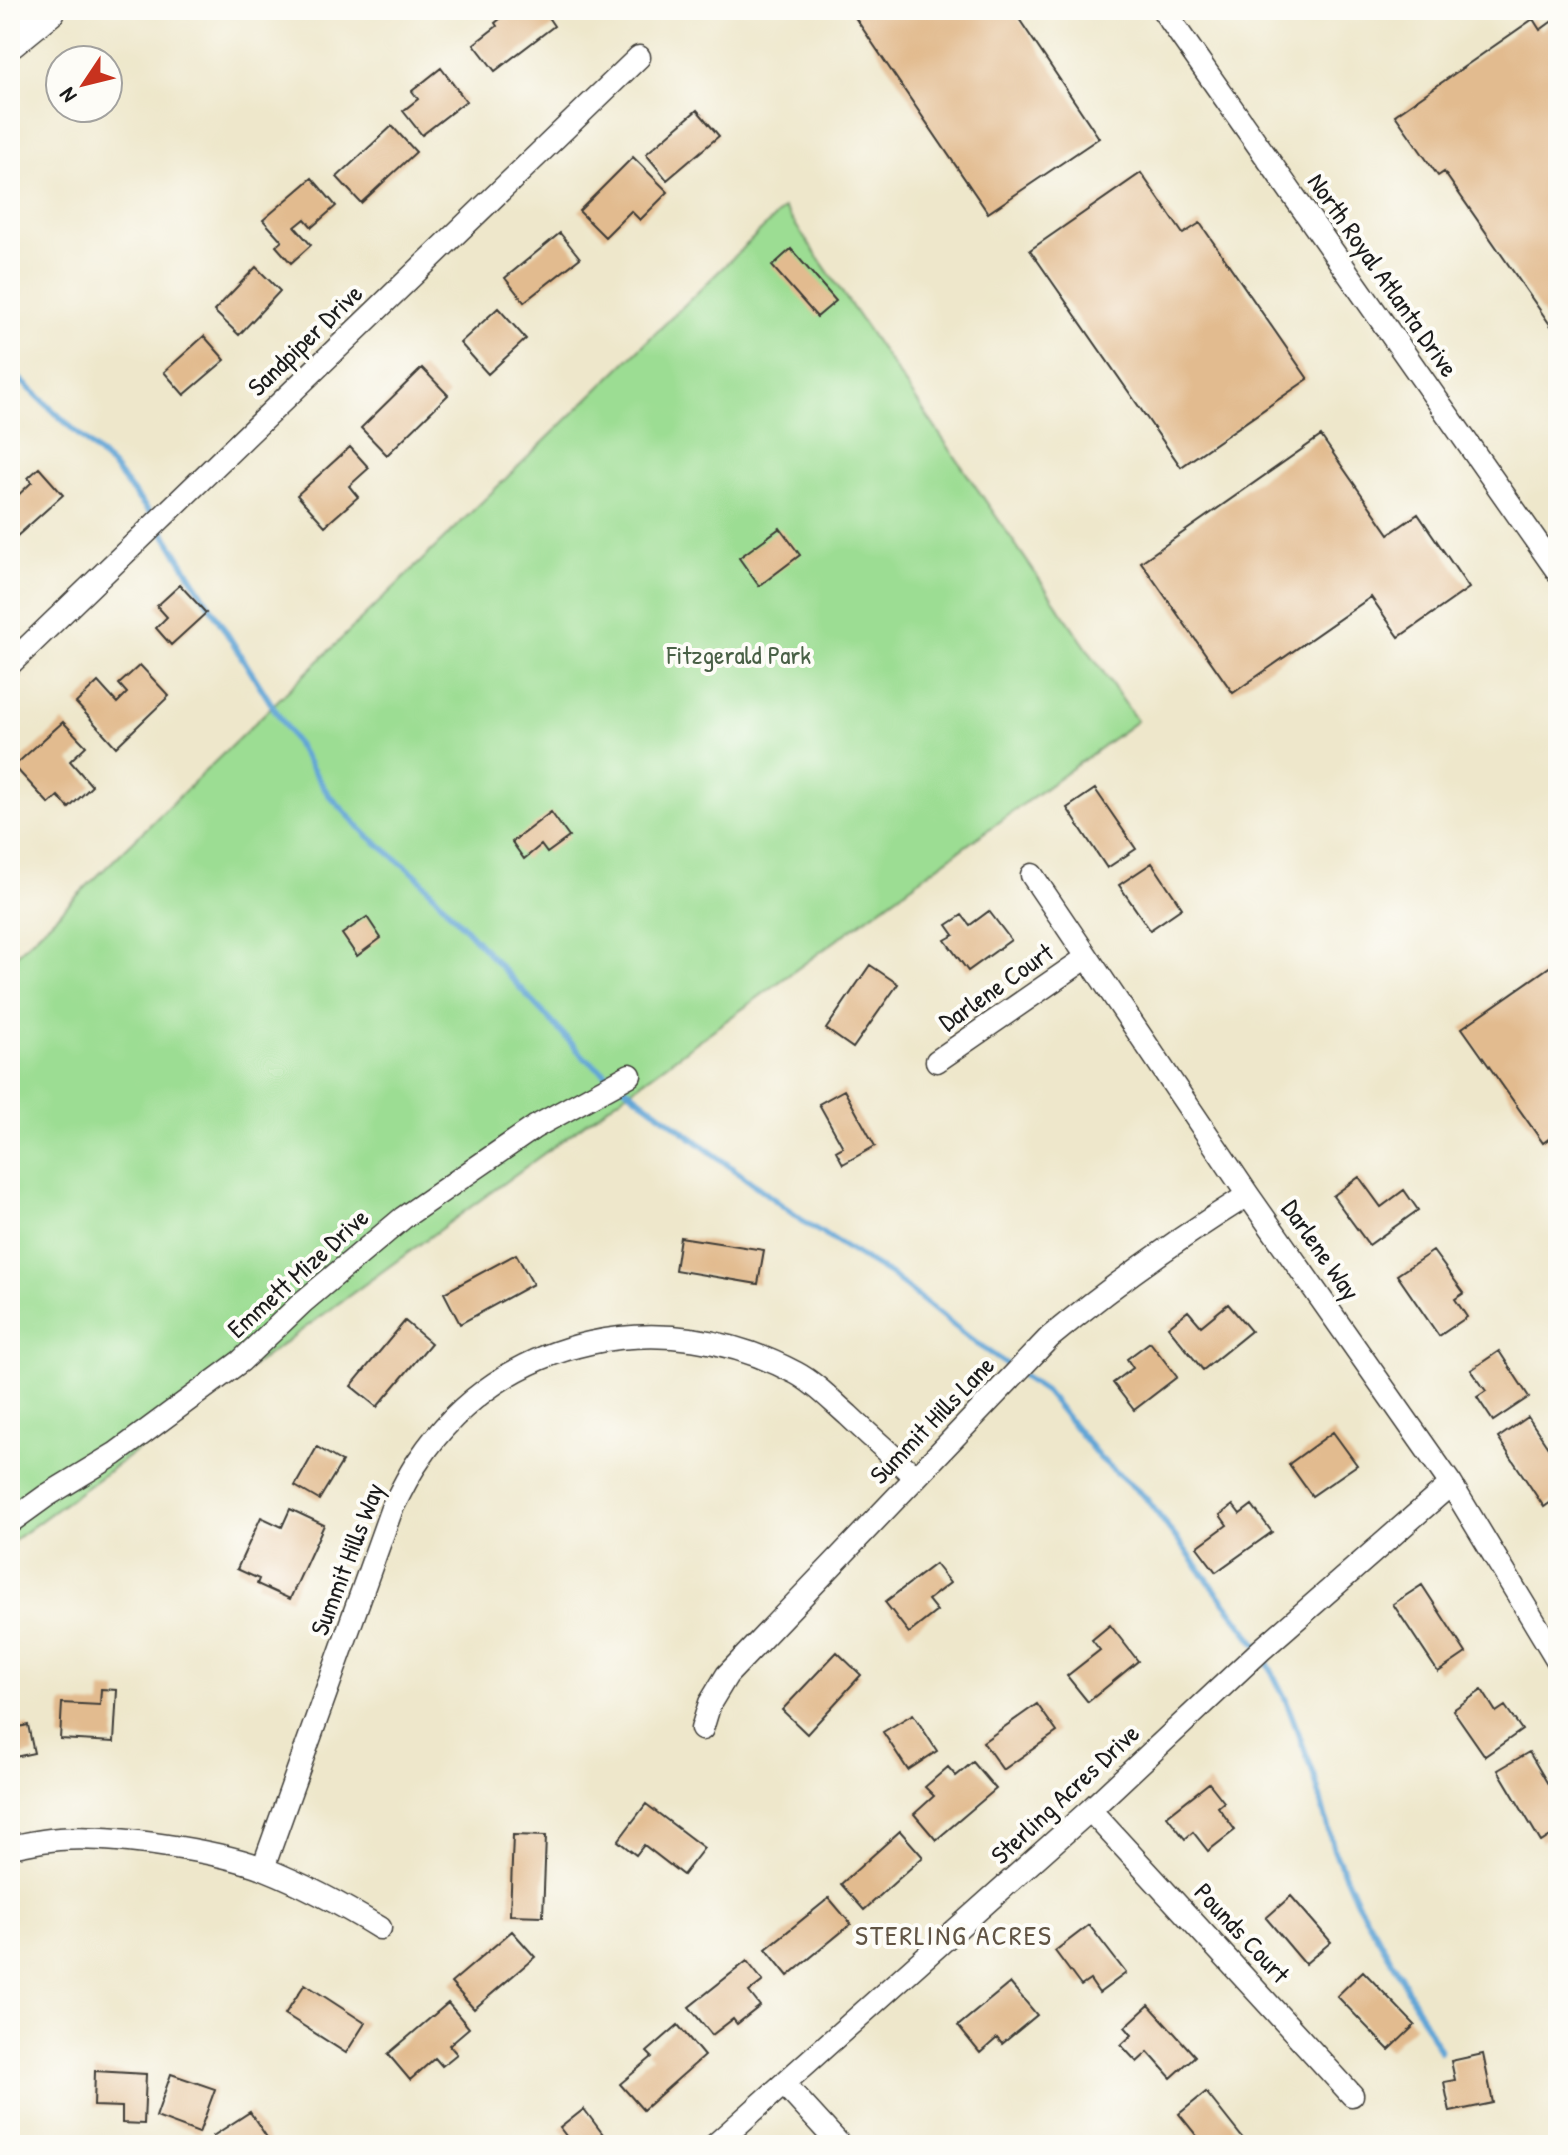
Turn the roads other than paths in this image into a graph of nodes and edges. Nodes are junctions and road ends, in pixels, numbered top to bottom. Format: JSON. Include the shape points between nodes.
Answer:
{"nodes":[{"id":1,"x":48,"y":10,"type":"edge"},
{"id":2,"x":1163,"y":10,"type":"edge"},
{"id":3,"x":10,"y":41,"type":"edge"},
{"id":4,"x":639,"y":57,"type":"dead end"},
{"id":5,"x":1558,"y":572,"type":"edge"},
{"id":6,"x":10,"y":664,"type":"edge"},
{"id":7,"x":1032,"y":875,"type":"dead end"},
{"id":8,"x":1086,"y":958,"type":"junction"},
{"id":9,"x":937,"y":1061,"type":"dead end"},
{"id":10,"x":630,"y":1075,"type":"dead end"},
{"id":11,"x":1248,"y":1195,"type":"junction"},
{"id":12,"x":915,"y":1477,"type":"junction"},
{"id":13,"x":1451,"y":1484,"type":"junction"},
{"id":14,"x":10,"y":1522,"type":"edge"},
{"id":15,"x":1558,"y":1661,"type":"edge"},
{"id":16,"x":702,"y":1729,"type":"dead end"},
{"id":17,"x":1090,"y":1810,"type":"junction"},
{"id":18,"x":10,"y":1847,"type":"edge"},
{"id":19,"x":263,"y":1868,"type":"junction"},
{"id":20,"x":380,"y":1928,"type":"dead end"},
{"id":21,"x":785,"y":2085,"type":"junction"},
{"id":22,"x":1352,"y":2095,"type":"dead end"},
{"id":23,"x":715,"y":2145,"type":"edge"},
{"id":24,"x":840,"y":2145,"type":"edge"}],
"edges":[{"from":1,"to":3,"type":"main road"},
{"from":2,"to":5,"type":"street","name":"North Royal Atlanta Drive"},
{"from":4,"to":6,"type":"street","name":"Sandpiper Drive"},
{"from":7,"to":8,"type":"street","name":"Darlene Way"},
{"from":8,"to":9,"type":"street","name":"Darlene Court"},
{"from":8,"to":11,"type":"street","name":"Darlene Way"},
{"from":10,"to":14,"type":"street","name":"Emmett Mize Drive","via":[[535,1127],[403,1218],[232,1368]]},
{"from":11,"to":12,"type":"street","name":"Summit Hills Lane","via":[[1187,1233],[1050,1337]]},
{"from":11,"to":13,"type":"street","name":"Darlene Way"},
{"from":12,"to":16,"type":"street","name":"Summit Hills Lane","via":[[727,1675]]},
{"from":12,"to":19,"type":"street","name":"Summit Hills Way","via":[[798,1374],[703,1339],[613,1337],[520,1367],[450,1423],[419,1460],[392,1508]]},
{"from":13,"to":15,"type":"street","name":"Darlene Way"},
{"from":13,"to":17,"type":"street","name":"Sterling Acres Drive","via":[[1261,1650]]},
{"from":17,"to":21,"type":"street","name":"Sterling Acres Drive"},
{"from":17,"to":22,"type":"street","name":"Pounds Court"},
{"from":18,"to":19,"type":"street","via":[[59,1838],[127,1841]]},
{"from":19,"to":20,"type":"street"},
{"from":21,"to":23,"type":"street","name":"Sterling Acres Drive"},
{"from":21,"to":24,"type":"street"}]}
